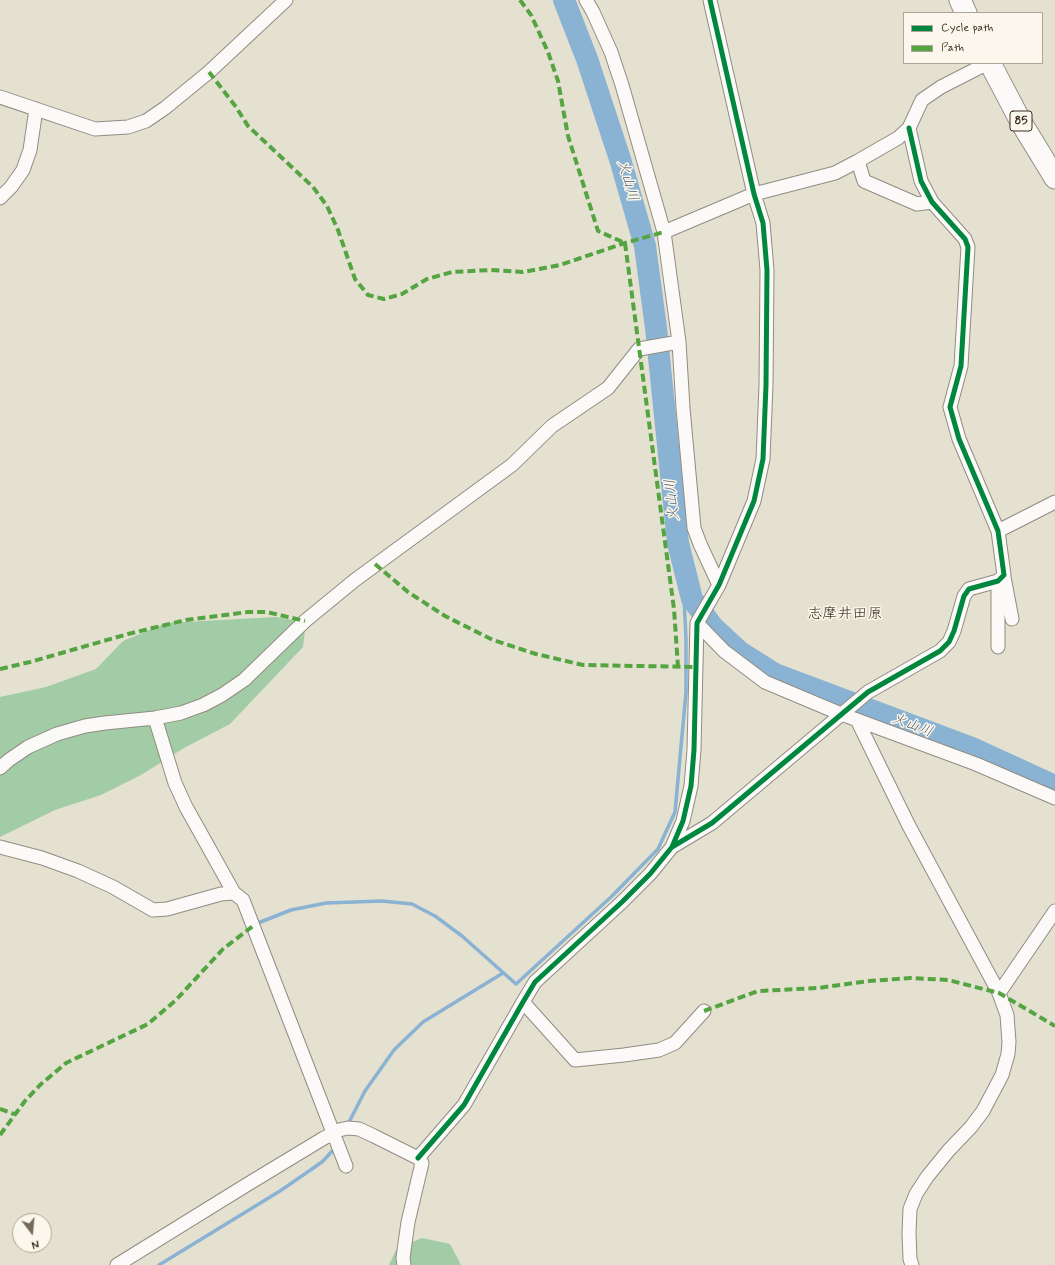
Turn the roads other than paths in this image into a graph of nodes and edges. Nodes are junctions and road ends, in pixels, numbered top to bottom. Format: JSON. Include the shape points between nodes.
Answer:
{"nodes":[{"id":1,"x":286,"y":0,"type":"edge"},
{"id":2,"x":586,"y":0,"type":"edge"},
{"id":3,"x":710,"y":0,"type":"edge"},
{"id":4,"x":960,"y":0,"type":"edge"},
{"id":5,"x":966,"y":12,"type":"edge"},
{"id":6,"x":987,"y":64,"type":"edge"},
{"id":7,"x":990,"y":64,"type":"edge"},
{"id":8,"x":0,"y":97,"type":"edge"},
{"id":9,"x":36,"y":109,"type":"junction"},
{"id":10,"x":909,"y":128,"type":"junction"},
{"id":11,"x":858,"y":161,"type":"junction"},
{"id":12,"x":1055,"y":178,"type":"edge"},
{"id":13,"x":754,"y":194,"type":"junction"},
{"id":14,"x":0,"y":198,"type":"edge"},
{"id":15,"x":932,"y":202,"type":"junction"},
{"id":16,"x":664,"y":232,"type":"junction"},
{"id":17,"x":675,"y":343,"type":"junction"},
{"id":18,"x":1055,"y":502,"type":"edge"},
{"id":19,"x":998,"y":531,"type":"junction"},
{"id":20,"x":1001,"y":578,"type":"junction"},
{"id":21,"x":719,"y":585,"type":"junction"},
{"id":22,"x":1012,"y":619,"type":"dead end"},
{"id":23,"x":697,"y":623,"type":"junction"},
{"id":24,"x":998,"y":647,"type":"dead end"},
{"id":25,"x":840,"y":714,"type":"junction"},
{"id":26,"x":155,"y":718,"type":"junction"},
{"id":27,"x":857,"y":720,"type":"junction"},
{"id":28,"x":0,"y":768,"type":"edge"},
{"id":29,"x":1055,"y":798,"type":"edge"},
{"id":30,"x":672,"y":847,"type":"junction"},
{"id":31,"x":0,"y":848,"type":"edge"},
{"id":32,"x":234,"y":893,"type":"junction"},
{"id":33,"x":1055,"y":911,"type":"edge"},
{"id":34,"x":999,"y":993,"type":"junction"},
{"id":35,"x":523,"y":1002,"type":"junction"},
{"id":36,"x":704,"y":1011,"type":"dead end"},
{"id":37,"x":333,"y":1133,"type":"junction"},
{"id":38,"x":418,"y":1158,"type":"junction"},
{"id":39,"x":346,"y":1166,"type":"dead end"},
{"id":40,"x":117,"y":1265,"type":"edge"},
{"id":41,"x":404,"y":1265,"type":"edge"},
{"id":42,"x":912,"y":1265,"type":"edge"}],
"edges":[{"from":1,"to":9,"type":"street","via":[[209,72],[146,121],[128,127],[95,129]]},
{"from":2,"to":16,"type":"street","via":[[608,45],[622,85]]},
{"from":3,"to":13,"type":"street"},
{"from":4,"to":5,"type":"main road"},
{"from":6,"to":10,"type":"street","via":[[941,87],[922,100]]},
{"from":7,"to":12,"type":"main road","number":"85"},
{"from":8,"to":9,"type":"street"},
{"from":9,"to":14,"type":"street","via":[[30,150],[23,170]]},
{"from":10,"to":11,"type":"street","via":[[898,138]]},
{"from":10,"to":15,"type":"street","via":[[921,181]]},
{"from":11,"to":13,"type":"street","via":[[835,173]]},
{"from":11,"to":15,"type":"street","via":[[864,181],[917,204]]},
{"from":13,"to":16,"type":"street"},
{"from":13,"to":21,"type":"street","via":[[763,223],[767,270],[763,459],[754,501]]},
{"from":15,"to":19,"type":"street","via":[[968,247],[961,366],[950,407],[959,439]]},
{"from":16,"to":17,"type":"street"},
{"from":17,"to":21,"type":"street","via":[[694,528]]},
{"from":17,"to":26,"type":"street","via":[[639,349],[608,388],[552,426],[512,465],[354,580],[305,621],[244,680],[203,705]]},
{"from":18,"to":19,"type":"street"},
{"from":19,"to":20,"type":"street"},
{"from":20,"to":22,"type":"street"},
{"from":20,"to":24,"type":"street"},
{"from":20,"to":25,"type":"street","via":[[969,589],[964,596],[949,642],[940,651],[868,692]]},
{"from":21,"to":23,"type":"street"},
{"from":23,"to":25,"type":"street","via":[[724,652],[765,682]]},
{"from":23,"to":30,"type":"street","via":[[691,786],[683,821]]},
{"from":25,"to":27,"type":"street"},
{"from":25,"to":30,"type":"street","via":[[712,823]]},
{"from":26,"to":28,"type":"street","via":[[105,722],[57,734],[28,747]]},
{"from":26,"to":32,"type":"street","via":[[180,795]]},
{"from":27,"to":29,"type":"street","via":[[976,764]]},
{"from":27,"to":34,"type":"street","via":[[909,826]]},
{"from":30,"to":35,"type":"street","via":[[622,902],[535,982]]},
{"from":31,"to":32,"type":"street","via":[[42,858],[78,871],[153,910]]},
{"from":32,"to":37,"type":"street","via":[[243,900]]},
{"from":33,"to":34,"type":"street"},
{"from":34,"to":42,"type":"street","via":[[1006,1015],[1009,1042],[1002,1074],[983,1111],[927,1177],[916,1194],[909,1217]]},
{"from":35,"to":36,"type":"street","via":[[575,1060],[659,1050],[675,1043]]},
{"from":35,"to":38,"type":"street","via":[[464,1105]]},
{"from":37,"to":38,"type":"street","via":[[348,1128],[358,1129]]},
{"from":37,"to":39,"type":"street"},
{"from":37,"to":40,"type":"street"},
{"from":38,"to":41,"type":"street","via":[[422,1163],[408,1222]]}]}
